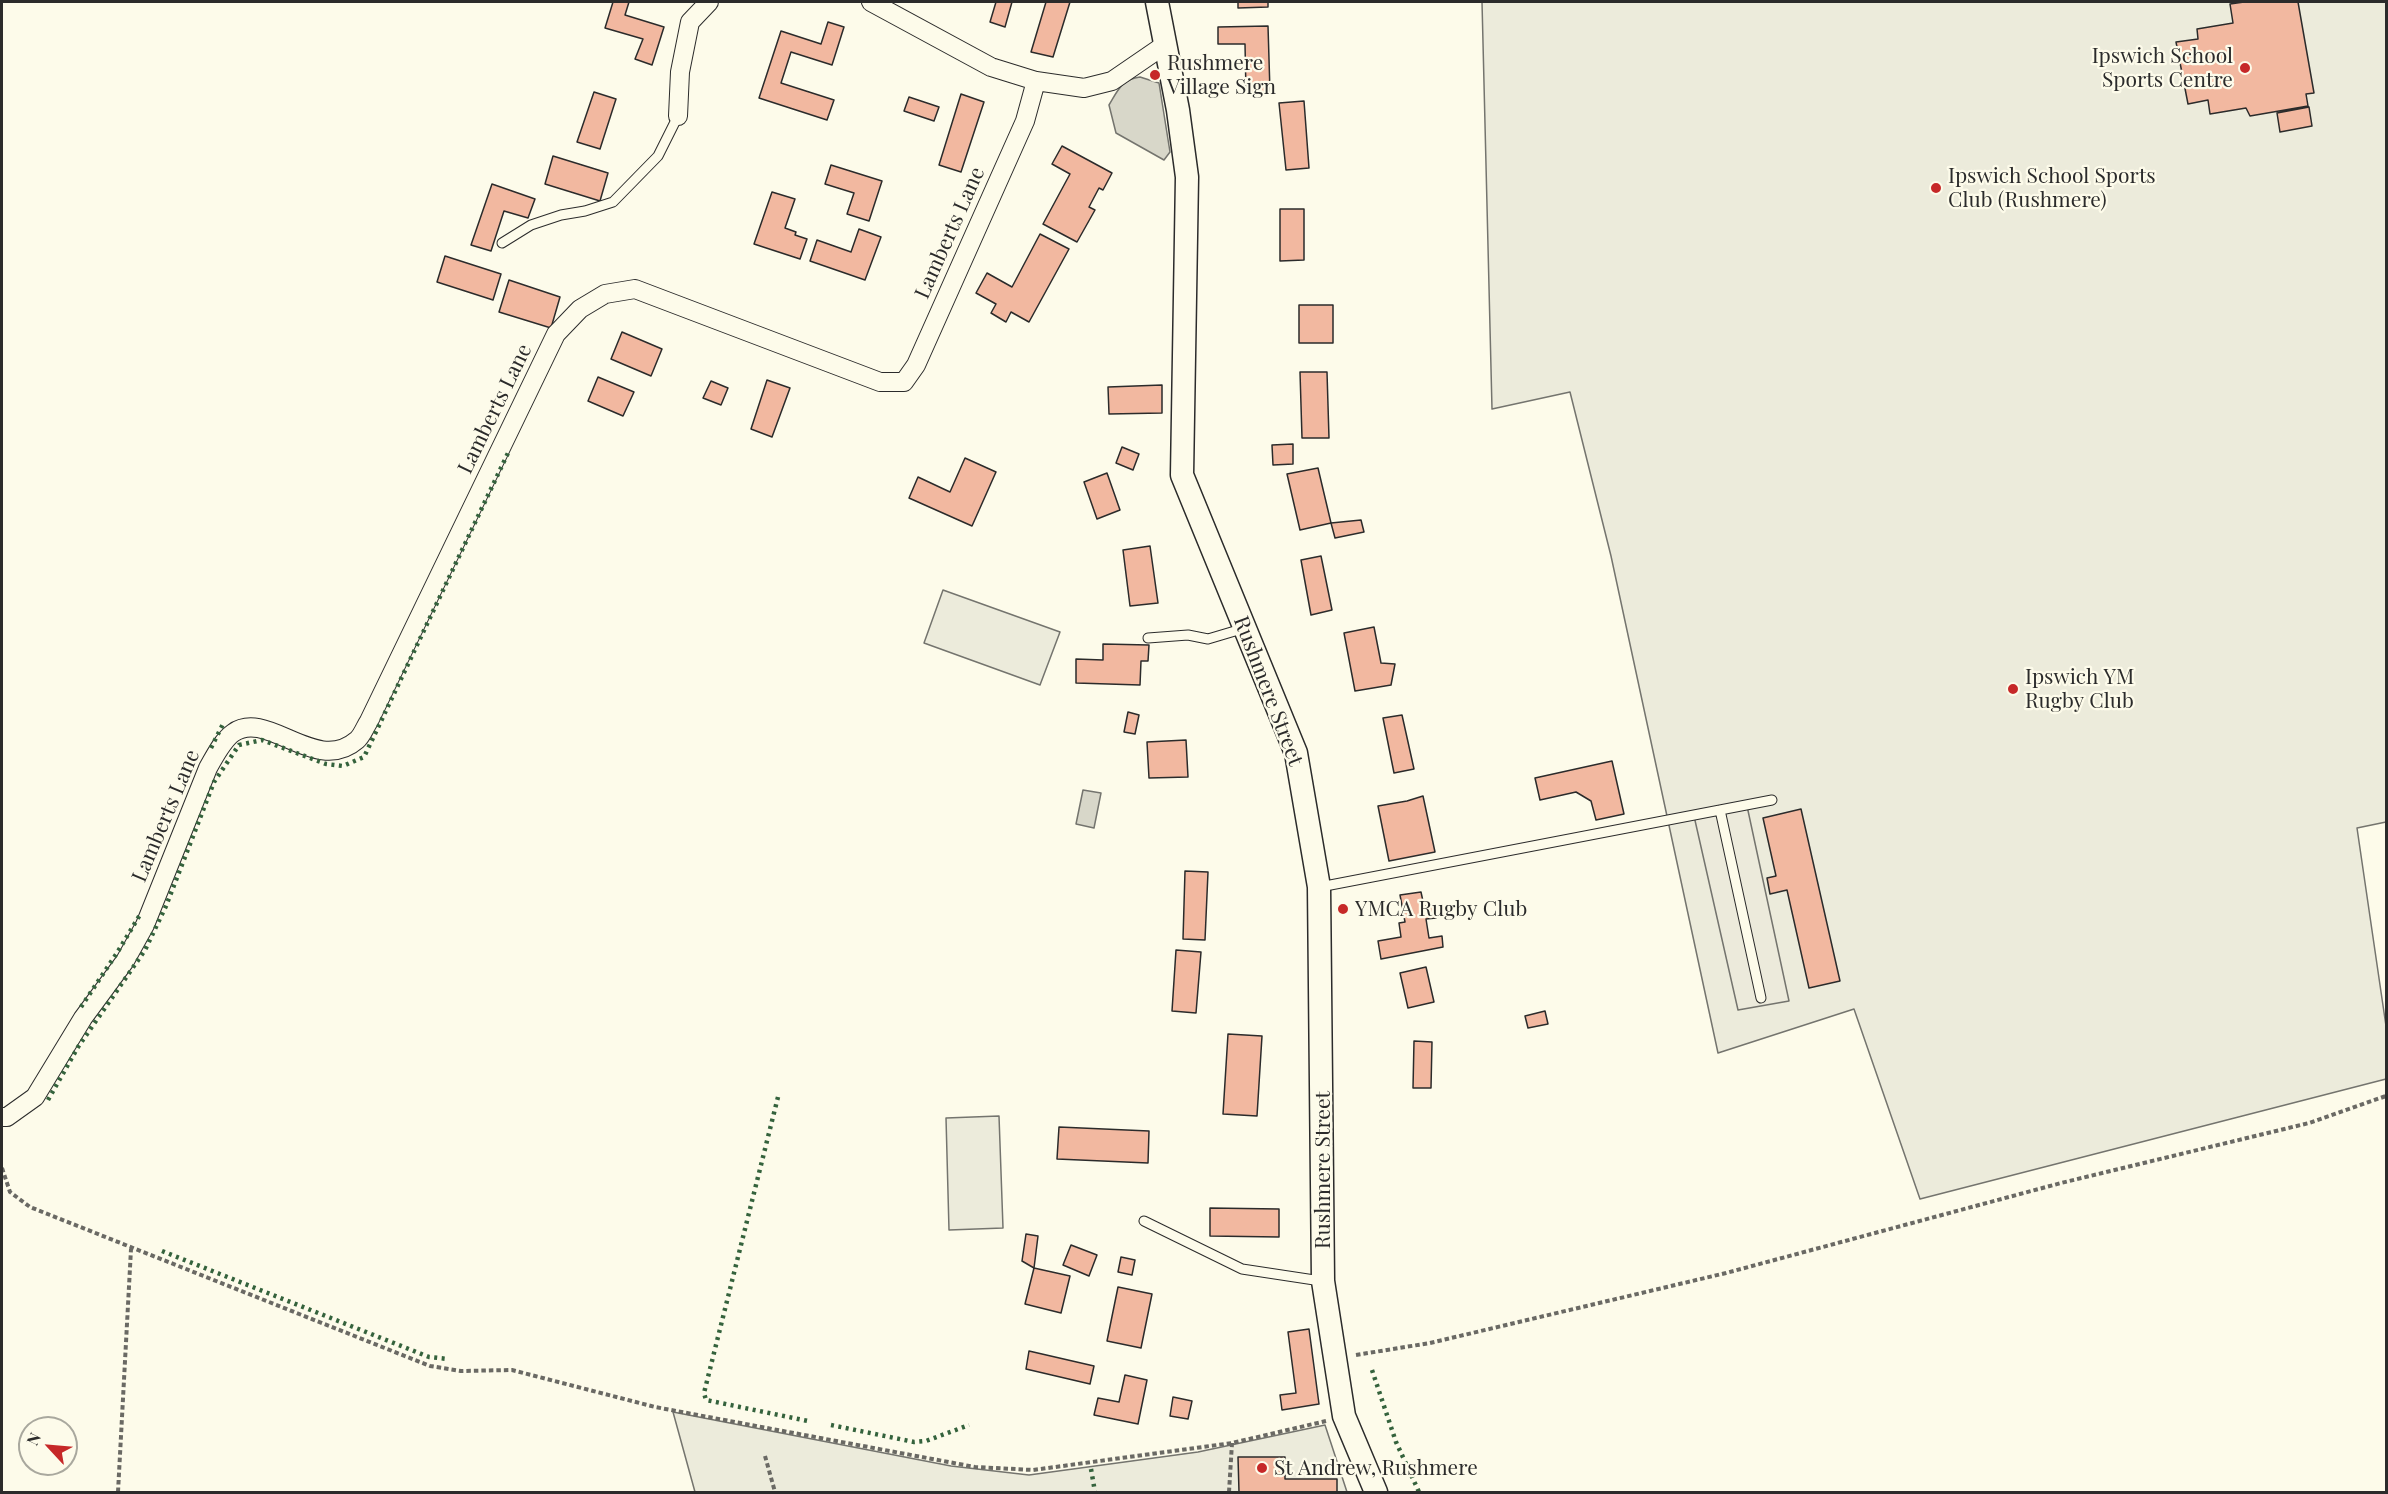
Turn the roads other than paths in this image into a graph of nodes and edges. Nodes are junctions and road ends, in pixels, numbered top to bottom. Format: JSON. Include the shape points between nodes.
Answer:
{"nodes":[{"id":1,"x":710,"y":2,"type":"edge"},
{"id":2,"x":871,"y":2,"type":"edge"},
{"id":3,"x":1157,"y":2,"type":"edge"},
{"id":4,"x":1166,"y":44,"type":"junction"},
{"id":5,"x":1036,"y":81,"type":"junction"},
{"id":6,"x":678,"y":116,"type":"joint"},
{"id":7,"x":502,"y":243,"type":"dead end"},
{"id":8,"x":1245,"y":628,"type":"junction"},
{"id":9,"x":1148,"y":638,"type":"dead end"},
{"id":10,"x":1772,"y":800,"type":"dead end"},
{"id":11,"x":1720,"y":810,"type":"junction"},
{"id":12,"x":1319,"y":887,"type":"junction"},
{"id":13,"x":1761,"y":998,"type":"dead end"},
{"id":14,"x":2,"y":1117,"type":"edge"},
{"id":15,"x":1144,"y":1221,"type":"dead end"},
{"id":16,"x":1323,"y":1281,"type":"junction"},
{"id":17,"x":1376,"y":1492,"type":"edge"}],
"edges":[{"from":1,"to":6,"type":"street","via":[[690,22],[680,72]]},
{"from":2,"to":5,"type":"street","via":[[991,67]]},
{"from":3,"to":4,"type":"street","name":"Rushmere Street"},
{"from":4,"to":5,"type":"street","via":[[1112,81],[1084,88]]},
{"from":4,"to":8,"type":"street","name":"Rushmere Street","via":[[1187,177],[1182,475]]},
{"from":5,"to":14,"type":"street","name":"Lamberts Lane","via":[[1025,121],[916,365],[904,382],[880,382],[635,289],[606,294],[580,309],[556,334],[358,739],[343,749],[326,751],[262,729],[233,732],[208,768],[146,925],[125,961],[83,1018],[35,1097],[7,1118]]},
{"from":6,"to":7,"type":"lane","via":[[658,156],[613,202],[531,225]]},
{"from":8,"to":9,"type":"lane","via":[[1208,639],[1188,635]]},
{"from":8,"to":12,"type":"street","name":"Rushmere Street","via":[[1296,753]]},
{"from":10,"to":11,"type":"lane"},
{"from":11,"to":12,"type":"lane"},
{"from":11,"to":13,"type":"lane"},
{"from":12,"to":16,"type":"street","name":"Rushmere Street"},
{"from":15,"to":16,"type":"lane","via":[[1242,1269]]},
{"from":16,"to":17,"type":"street","name":"Rushmere Street","via":[[1344,1416]]}]}
